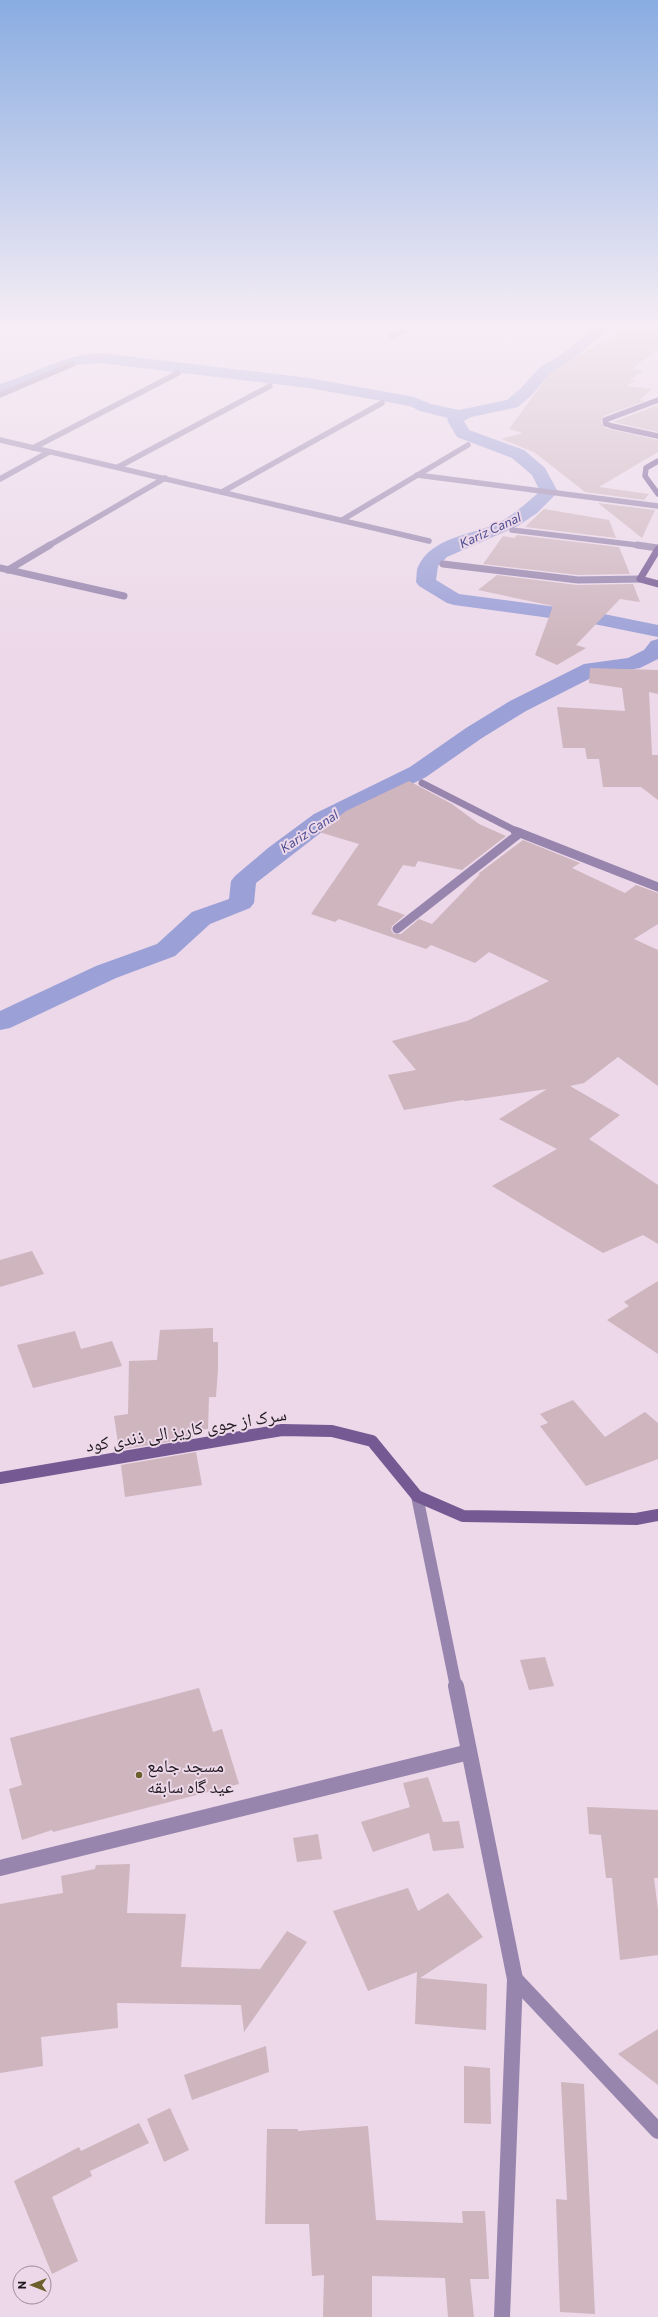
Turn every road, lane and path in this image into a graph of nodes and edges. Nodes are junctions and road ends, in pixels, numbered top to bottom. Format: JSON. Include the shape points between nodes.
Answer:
{"nodes":[{"id":1,"x":58,"y":435,"type":"edge"},
{"id":2,"x":179,"y":435,"type":"edge"},
{"id":3,"x":324,"y":435,"type":"edge"},
{"id":4,"x":0,"y":440,"type":"edge"},
{"id":5,"x":468,"y":445,"type":"dead end"},
{"id":6,"x":33,"y":448,"type":"junction"},
{"id":7,"x":49,"y":452,"type":"junction"},
{"id":8,"x":658,"y":461,"type":"edge"},
{"id":9,"x":118,"y":468,"type":"junction"},
{"id":10,"x":417,"y":476,"type":"junction"},
{"id":11,"x":165,"y":478,"type":"junction"},
{"id":12,"x":0,"y":479,"type":"edge"},
{"id":13,"x":222,"y":492,"type":"junction"},
{"id":14,"x":658,"y":494,"type":"edge"},
{"id":15,"x":658,"y":506,"type":"edge"},
{"id":16,"x":342,"y":520,"type":"junction"},
{"id":17,"x":512,"y":530,"type":"dead end"},
{"id":18,"x":429,"y":541,"type":"dead end"},
{"id":19,"x":658,"y":548,"type":"edge"},
{"id":20,"x":443,"y":564,"type":"dead end"},
{"id":21,"x":0,"y":568,"type":"edge"},
{"id":22,"x":8,"y":570,"type":"junction"},
{"id":23,"x":640,"y":579,"type":"junction"},
{"id":24,"x":658,"y":584,"type":"edge"},
{"id":25,"x":124,"y":596,"type":"dead end"},
{"id":26,"x":422,"y":783,"type":"dead end"},
{"id":27,"x":520,"y":833,"type":"junction"},
{"id":28,"x":658,"y":888,"type":"edge"},
{"id":29,"x":397,"y":929,"type":"dead end"},
{"id":30,"x":0,"y":1478,"type":"edge"},
{"id":31,"x":417,"y":1496,"type":"junction"},
{"id":32,"x":658,"y":1515,"type":"edge"},
{"id":33,"x":469,"y":1752,"type":"junction"},
{"id":34,"x":0,"y":1868,"type":"edge"},
{"id":35,"x":515,"y":1979,"type":"junction"},
{"id":36,"x":658,"y":2130,"type":"edge"},
{"id":37,"x":502,"y":2317,"type":"edge"}],
"edges":[{"from":1,"to":6,"type":"street"},
{"from":2,"to":9,"type":"street"},
{"from":3,"to":13,"type":"street"},
{"from":4,"to":6,"type":"street"},
{"from":5,"to":10,"type":"street"},
{"from":6,"to":7,"type":"street"},
{"from":7,"to":9,"type":"street"},
{"from":7,"to":12,"type":"street"},
{"from":8,"to":14,"type":"street","via":[[646,468],[645,476]]},
{"from":9,"to":11,"type":"street"},
{"from":10,"to":15,"type":"street"},
{"from":10,"to":16,"type":"street"},
{"from":11,"to":13,"type":"street"},
{"from":11,"to":22,"type":"street"},
{"from":13,"to":16,"type":"street"},
{"from":16,"to":18,"type":"street"},
{"from":17,"to":19,"type":"street"},
{"from":19,"to":23,"type":"street"},
{"from":20,"to":23,"type":"street","via":[[578,580]]},
{"from":21,"to":22,"type":"street"},
{"from":22,"to":25,"type":"street"},
{"from":23,"to":24,"type":"street"},
{"from":26,"to":27,"type":"street"},
{"from":27,"to":28,"type":"street"},
{"from":27,"to":29,"type":"street"},
{"from":30,"to":31,"type":"street","name":"سرک از جوی کاریز الی ذندی کود","via":[[282,1430],[332,1431],[372,1441]]},
{"from":31,"to":32,"type":"street","name":"سرک از جوی کاریز الی ذندی کود","via":[[463,1516],[636,1519]]},
{"from":31,"to":33,"type":"street"},
{"from":33,"to":34,"type":"street"},
{"from":33,"to":35,"type":"street"},
{"from":35,"to":36,"type":"street"},
{"from":35,"to":37,"type":"street"}]}
